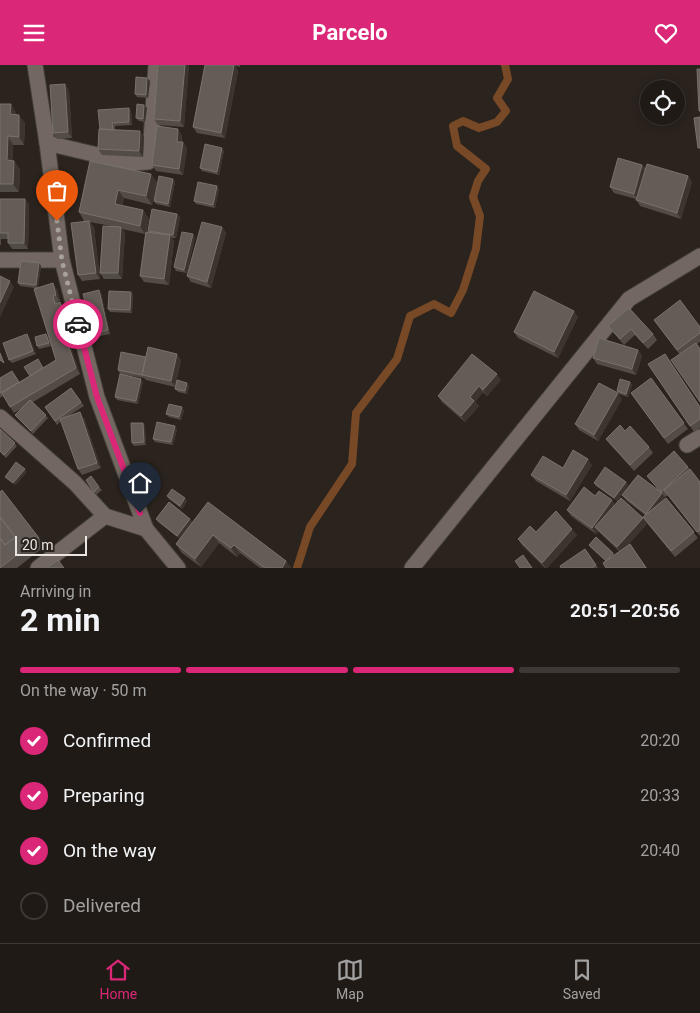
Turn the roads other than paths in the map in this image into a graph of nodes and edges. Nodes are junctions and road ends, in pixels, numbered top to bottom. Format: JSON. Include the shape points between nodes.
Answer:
{"nodes":[{"id":1,"x":35,"y":65,"type":"edge"},
{"id":2,"x":156,"y":65,"type":"edge"},
{"id":3,"x":48,"y":143,"type":"junction"},
{"id":4,"x":700,"y":256,"type":"edge"},
{"id":5,"x":0,"y":259,"type":"edge"},
{"id":6,"x":62,"y":261,"type":"junction"},
{"id":7,"x":0,"y":417,"type":"edge"},
{"id":8,"x":105,"y":516,"type":"junction"},
{"id":9,"x":146,"y":529,"type":"junction"},
{"id":10,"x":38,"y":568,"type":"edge"},
{"id":11,"x":178,"y":568,"type":"edge"},
{"id":12,"x":412,"y":568,"type":"edge"}],
"edges":[{"from":1,"to":3,"type":"street"},
{"from":2,"to":3,"type":"street","via":[[148,162],[131,163]]},
{"from":3,"to":6,"type":"street"},
{"from":4,"to":12,"type":"street","via":[[628,299]]},
{"from":5,"to":6,"type":"street"},
{"from":6,"to":9,"type":"street","via":[[97,397]]},
{"from":7,"to":8,"type":"street","via":[[75,483]]},
{"from":8,"to":9,"type":"street"},
{"from":8,"to":10,"type":"street"},
{"from":9,"to":11,"type":"street"}]}
